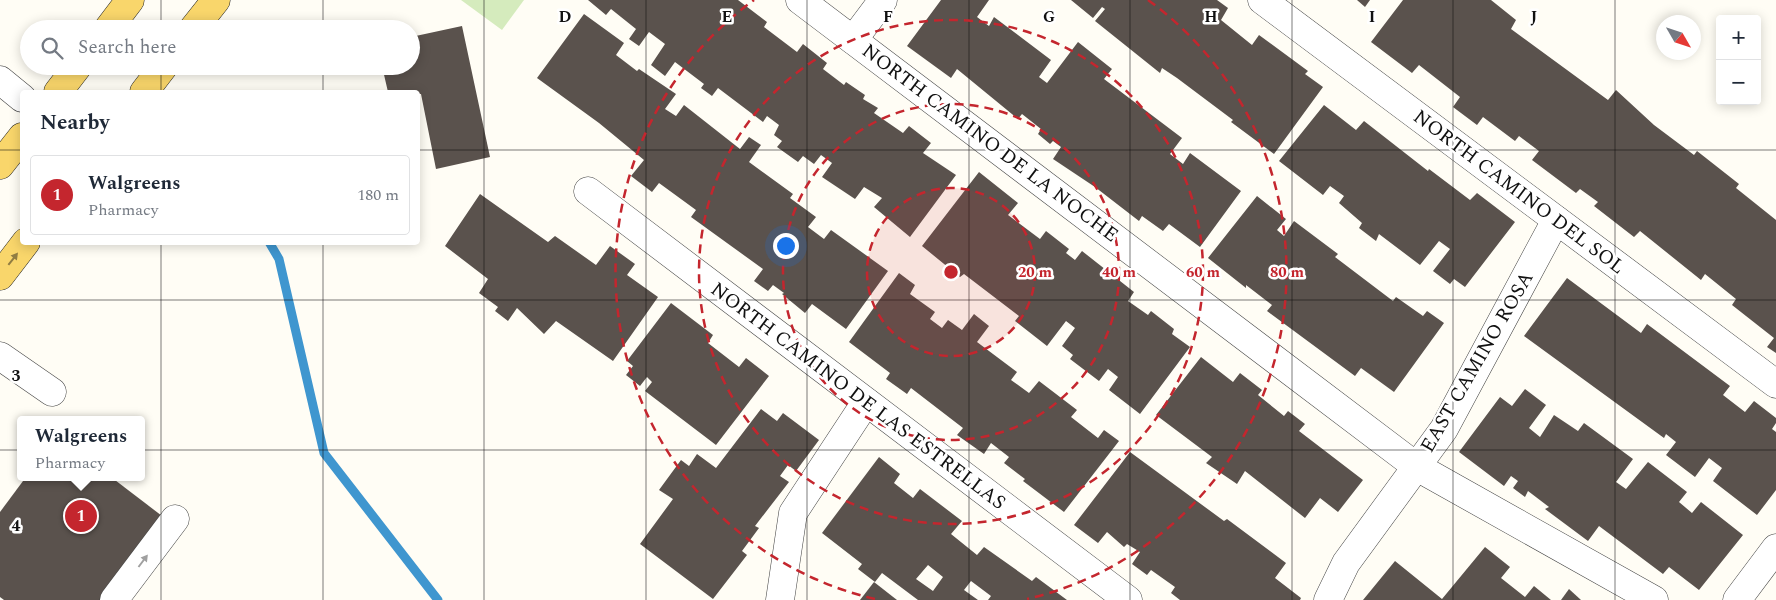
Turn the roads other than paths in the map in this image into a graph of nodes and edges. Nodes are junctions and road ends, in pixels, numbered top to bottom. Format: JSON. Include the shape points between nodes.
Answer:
{"nodes":[{"id":1,"x":130,"y":0,"type":"edge"},
{"id":2,"x":216,"y":0,"type":"edge"},
{"id":3,"x":800,"y":0,"type":"edge"},
{"id":4,"x":883,"y":0,"type":"edge"},
{"id":5,"x":1262,"y":0,"type":"edge"},
{"id":6,"x":115,"y":20,"type":"edge"},
{"id":7,"x":200,"y":20,"type":"edge"},
{"id":8,"x":853,"y":40,"type":"junction"},
{"id":9,"x":71,"y":75,"type":"edge"},
{"id":10,"x":157,"y":75,"type":"edge"},
{"id":11,"x":0,"y":80,"type":"edge"},
{"id":12,"x":60,"y":90,"type":"edge"},
{"id":13,"x":146,"y":90,"type":"edge"},
{"id":14,"x":20,"y":96,"type":"edge"},
{"id":15,"x":20,"y":140,"type":"edge"},
{"id":16,"x":0,"y":165,"type":"edge"},
{"id":17,"x":588,"y":191,"type":"dead end"},
{"id":18,"x":1556,"y":220,"type":"junction"},
{"id":19,"x":24,"y":245,"type":"edge"},
{"id":20,"x":0,"y":276,"type":"edge"},
{"id":21,"x":0,"y":356,"type":"edge"},
{"id":22,"x":1776,"y":384,"type":"edge"},
{"id":23,"x":52,"y":392,"type":"dead end"},
{"id":24,"x":866,"y":402,"type":"junction"},
{"id":25,"x":1417,"y":466,"type":"junction"},
{"id":26,"x":175,"y":519,"type":"dead end"},
{"id":27,"x":1776,"y":548,"type":"edge"},
{"id":28,"x":114,"y":600,"type":"edge"},
{"id":29,"x":780,"y":600,"type":"edge"},
{"id":30,"x":1128,"y":600,"type":"edge"},
{"id":31,"x":1328,"y":600,"type":"edge"},
{"id":32,"x":1654,"y":600,"type":"edge"},
{"id":33,"x":1737,"y":600,"type":"edge"}],
"edges":[{"from":1,"to":6,"type":"main road"},
{"from":2,"to":7,"type":"main road"},
{"from":3,"to":8,"type":"street","name":"NORTH CAMINO DE LA NOCHE"},
{"from":4,"to":8,"type":"street"},
{"from":5,"to":18,"type":"street","name":"NORTH CAMINO DEL SOL"},
{"from":8,"to":25,"type":"street","name":"NORTH CAMINO DE LA NOCHE"},
{"from":9,"to":12,"type":"main road"},
{"from":10,"to":13,"type":"main road"},
{"from":11,"to":14,"type":"street"},
{"from":15,"to":16,"type":"main road"},
{"from":17,"to":24,"type":"street","name":"NORTH CAMINO DE LAS ESTRELLAS"},
{"from":18,"to":22,"type":"street","name":"NORTH CAMINO DEL SOL"},
{"from":18,"to":25,"type":"street","name":"EAST CAMINO ROSA","via":[[1444,430]]},
{"from":20,"to":19,"type":"main road","one_way":true},
{"from":21,"to":23,"type":"street"},
{"from":24,"to":29,"type":"street","via":[[793,513]]},
{"from":24,"to":30,"type":"street","name":"NORTH CAMINO DE LAS ESTRELLAS"},
{"from":25,"to":31,"type":"street","name":"EAST CAMINO ROSA","via":[[1346,562]]},
{"from":25,"to":32,"type":"street","name":"NORTH CAMINO DE LA NOCHE"},
{"from":28,"to":26,"type":"street","one_way":true},
{"from":27,"to":33,"type":"street"}]}
